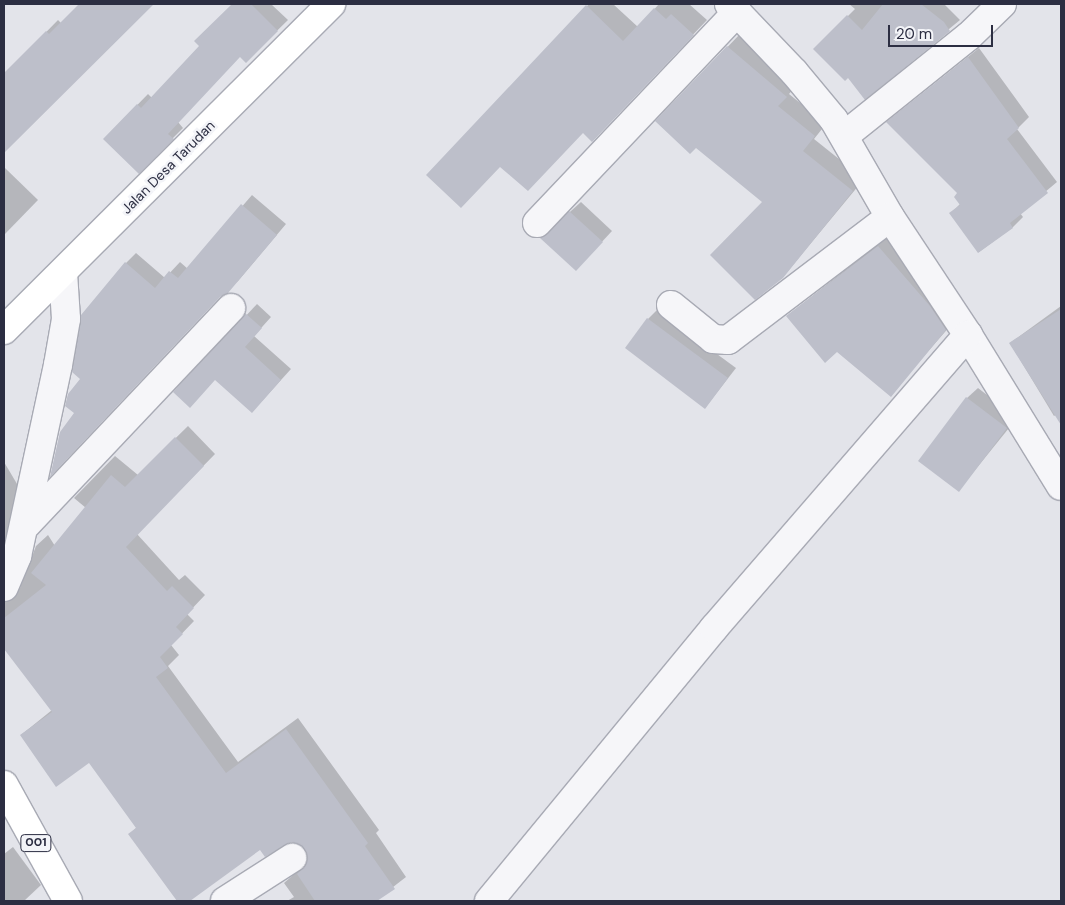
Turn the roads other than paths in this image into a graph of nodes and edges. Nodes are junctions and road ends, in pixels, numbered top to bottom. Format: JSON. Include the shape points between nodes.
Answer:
{"nodes":[{"id":1,"x":331,"y":4,"type":"edge"},
{"id":2,"x":1002,"y":4,"type":"edge"},
{"id":3,"x":733,"y":8,"type":"edge"},
{"id":4,"x":844,"y":136,"type":"junction"},
{"id":5,"x":890,"y":217,"type":"junction"},
{"id":6,"x":537,"y":223,"type":"dead end"},
{"id":7,"x":63,"y":272,"type":"junction"},
{"id":8,"x":671,"y":305,"type":"dead end"},
{"id":9,"x":231,"y":308,"type":"dead end"},
{"id":10,"x":4,"y":330,"type":"edge"},
{"id":11,"x":968,"y":335,"type":"junction"},
{"id":12,"x":1061,"y":486,"type":"edge"},
{"id":13,"x":24,"y":527,"type":"junction"},
{"id":14,"x":4,"y":587,"type":"edge"},
{"id":15,"x":4,"y":784,"type":"edge"},
{"id":16,"x":292,"y":858,"type":"dead end"},
{"id":17,"x":68,"y":901,"type":"edge"},
{"id":18,"x":225,"y":901,"type":"edge"},
{"id":19,"x":489,"y":901,"type":"edge"}],
"edges":[{"from":1,"to":7,"type":"street","name":"Jalan Desa Tarudan"},
{"from":2,"to":4,"type":"street","via":[[969,36]]},
{"from":3,"to":4,"type":"street","via":[[794,72]]},
{"from":3,"to":6,"type":"street"},
{"from":4,"to":5,"type":"street"},
{"from":5,"to":8,"type":"street","via":[[728,340],[713,338]]},
{"from":5,"to":11,"type":"street"},
{"from":7,"to":10,"type":"street","name":"Jalan Desa Tarudan"},
{"from":7,"to":13,"type":"street","via":[[66,319]]},
{"from":9,"to":13,"type":"street"},
{"from":11,"to":12,"type":"street"},
{"from":11,"to":19,"type":"street","via":[[714,628]]},
{"from":13,"to":14,"type":"street","via":[[17,556]]},
{"from":15,"to":17,"type":"street","number":"001"},
{"from":16,"to":18,"type":"street"}]}
